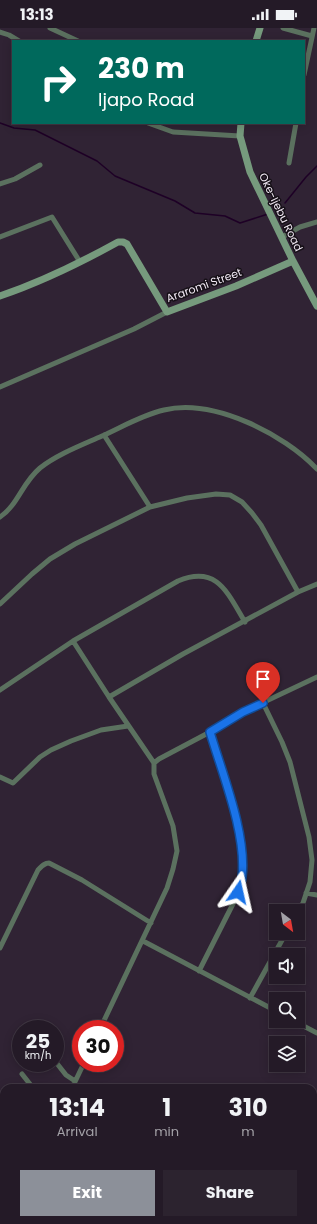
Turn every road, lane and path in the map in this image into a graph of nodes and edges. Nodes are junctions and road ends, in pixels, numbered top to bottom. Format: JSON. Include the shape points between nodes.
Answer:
{"nodes":[{"id":1,"x":50,"y":28,"type":"edge"},
{"id":2,"x":260,"y":28,"type":"edge"},
{"id":3,"x":283,"y":28,"type":"edge"},
{"id":4,"x":314,"y":28,"type":"edge"},
{"id":5,"x":0,"y":32,"type":"edge"},
{"id":6,"x":312,"y":36,"type":"junction"},
{"id":7,"x":18,"y":40,"type":"edge"},
{"id":8,"x":76,"y":40,"type":"edge"},
{"id":9,"x":256,"y":40,"type":"edge"},
{"id":10,"x":305,"y":69,"type":"edge"},
{"id":11,"x":151,"y":124,"type":"edge"},
{"id":12,"x":242,"y":124,"type":"edge"},
{"id":13,"x":296,"y":124,"type":"edge"},
{"id":14,"x":240,"y":136,"type":"junction"},
{"id":15,"x":289,"y":163,"type":"dead end"},
{"id":16,"x":40,"y":165,"type":"dead end"},
{"id":17,"x":0,"y":184,"type":"edge"},
{"id":18,"x":317,"y":222,"type":"edge"},
{"id":19,"x":0,"y":237,"type":"edge"},
{"id":20,"x":282,"y":237,"type":"junction"},
{"id":21,"x":292,"y":261,"type":"junction"},
{"id":22,"x":80,"y":262,"type":"junction"},
{"id":23,"x":0,"y":296,"type":"edge"},
{"id":24,"x":317,"y":306,"type":"edge"},
{"id":25,"x":167,"y":312,"type":"junction"},
{"id":26,"x":0,"y":387,"type":"edge"},
{"id":27,"x":104,"y":435,"type":"junction"},
{"id":28,"x":317,"y":469,"type":"edge"},
{"id":29,"x":150,"y":507,"type":"junction"},
{"id":30,"x":0,"y":517,"type":"edge"},
{"id":31,"x":317,"y":584,"type":"edge"},
{"id":32,"x":298,"y":592,"type":"junction"},
{"id":33,"x":0,"y":604,"type":"edge"},
{"id":34,"x":245,"y":622,"type":"junction"},
{"id":35,"x":74,"y":641,"type":"junction"},
{"id":36,"x":317,"y":677,"type":"edge"},
{"id":37,"x":0,"y":690,"type":"edge"},
{"id":38,"x":109,"y":697,"type":"junction"},
{"id":39,"x":263,"y":703,"type":"junction"},
{"id":40,"x":128,"y":726,"type":"junction"},
{"id":41,"x":210,"y":732,"type":"junction"},
{"id":42,"x":154,"y":763,"type":"junction"},
{"id":43,"x":0,"y":777,"type":"edge"},
{"id":44,"x":306,"y":893,"type":"junction"},
{"id":45,"x":317,"y":895,"type":"edge"},
{"id":46,"x":301,"y":904,"type":"edge"},
{"id":47,"x":151,"y":923,"type":"junction"},
{"id":48,"x":1,"y":939,"type":"edge"},
{"id":49,"x":282,"y":940,"type":"edge"},
{"id":50,"x":143,"y":941,"type":"junction"},
{"id":51,"x":0,"y":948,"type":"edge"},
{"id":52,"x":199,"y":970,"type":"junction"},
{"id":53,"x":250,"y":998,"type":"junction"},
{"id":54,"x":269,"y":1008,"type":"edge"},
{"id":55,"x":104,"y":1020,"type":"edge"},
{"id":56,"x":305,"y":1027,"type":"edge"},
{"id":57,"x":317,"y":1033,"type":"edge"},
{"id":58,"x":64,"y":1072,"type":"edge"},
{"id":59,"x":80,"y":1072,"type":"edge"},
{"id":60,"x":22,"y":1074,"type":"dead end"},
{"id":61,"x":75,"y":1081,"type":"junction"},
{"id":62,"x":30,"y":1084,"type":"edge"},
{"id":63,"x":74,"y":1084,"type":"edge"}],
"edges":[{"from":1,"to":8,"type":"street"},
{"from":2,"to":9,"type":"street"},
{"from":3,"to":6,"type":"street"},
{"from":4,"to":6,"type":"street"},
{"from":5,"to":7,"type":"street"},
{"from":6,"to":10,"type":"street"},
{"from":11,"to":14,"type":"street","via":[[173,132]]},
{"from":12,"to":14,"type":"street","name":"Oke-Ijebu Road"},
{"from":13,"to":15,"type":"street"},
{"from":14,"to":20,"type":"street","name":"Oke-Ijebu Road","via":[[250,172]]},
{"from":16,"to":17,"type":"street"},
{"from":18,"to":20,"type":"street","via":[[300,227]]},
{"from":19,"to":22,"type":"street","via":[[52,217]]},
{"from":20,"to":21,"type":"street","name":"Oke-Ijebu Road"},
{"from":21,"to":24,"type":"street","name":"Oke-Ijebu Road"},
{"from":21,"to":25,"type":"street","name":"Araromi Street"},
{"from":22,"to":23,"type":"street","name":"Araromi Street"},
{"from":22,"to":25,"type":"street","name":"Araromi Street","via":[[118,242],[127,244]]},
{"from":25,"to":26,"type":"street","via":[[128,332]]},
{"from":27,"to":28,"type":"street","via":[[164,410],[180,407],[208,409],[248,423],[269,434],[295,449]]},
{"from":27,"to":29,"type":"street"},
{"from":27,"to":30,"type":"street","via":[[42,467],[32,475],[9,510]]},
{"from":29,"to":32,"type":"street","via":[[201,495],[230,495],[242,502],[261,525]]},
{"from":29,"to":33,"type":"street","via":[[50,559]]},
{"from":31,"to":32,"type":"street"},
{"from":32,"to":34,"type":"street"},
{"from":34,"to":35,"type":"street","via":[[220,584],[211,578],[189,577]]},
{"from":34,"to":38,"type":"street"},
{"from":35,"to":37,"type":"street"},
{"from":35,"to":38,"type":"street"},
{"from":36,"to":39,"type":"street"},
{"from":38,"to":40,"type":"street"},
{"from":39,"to":41,"type":"street"},
{"from":39,"to":44,"type":"street","via":[[290,762],[309,837],[312,860]]},
{"from":40,"to":42,"type":"street"},
{"from":40,"to":43,"type":"street","via":[[101,730],[50,750],[13,783]]},
{"from":41,"to":42,"type":"street"},
{"from":41,"to":52,"type":"street","via":[[236,817],[242,877],[238,892]]},
{"from":42,"to":47,"type":"street","via":[[154,774],[173,826],[177,851],[167,888]]},
{"from":44,"to":45,"type":"street"},
{"from":44,"to":46,"type":"street"},
{"from":47,"to":48,"type":"street","via":[[82,880],[46,863],[38,870]]},
{"from":47,"to":50,"type":"street"},
{"from":48,"to":51,"type":"street"},
{"from":49,"to":53,"type":"street"},
{"from":50,"to":52,"type":"street"},
{"from":50,"to":55,"type":"street"},
{"from":52,"to":53,"type":"street"},
{"from":53,"to":54,"type":"street"},
{"from":56,"to":57,"type":"street"},
{"from":58,"to":61,"type":"street"},
{"from":59,"to":61,"type":"street"},
{"from":60,"to":62,"type":"street"},
{"from":61,"to":63,"type":"street"}]}
